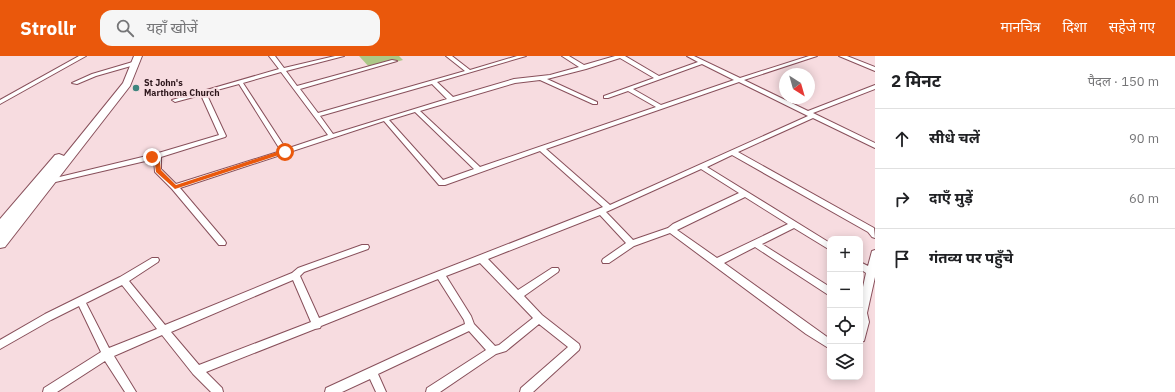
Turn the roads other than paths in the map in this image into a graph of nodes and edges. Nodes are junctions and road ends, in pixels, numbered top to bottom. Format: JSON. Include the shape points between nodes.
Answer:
{"nodes":[{"id":1,"x":83,"y":56,"type":"edge"},
{"id":2,"x":272,"y":56,"type":"edge"},
{"id":3,"x":341,"y":56,"type":"edge"},
{"id":4,"x":449,"y":56,"type":"edge"},
{"id":5,"x":523,"y":56,"type":"edge"},
{"id":6,"x":565,"y":56,"type":"edge"},
{"id":7,"x":621,"y":56,"type":"edge"},
{"id":8,"x":690,"y":56,"type":"edge"},
{"id":9,"x":814,"y":56,"type":"edge"},
{"id":10,"x":842,"y":56,"type":"edge"},
{"id":11,"x":134,"y":60,"type":"edge"},
{"id":12,"x":394,"y":61,"type":"dead end"},
{"id":13,"x":702,"y":62,"type":"junction"},
{"id":14,"x":584,"y":68,"type":"junction"},
{"id":15,"x":874,"y":68,"type":"edge"},
{"id":16,"x":283,"y":70,"type":"junction"},
{"id":17,"x":468,"y":72,"type":"junction"},
{"id":18,"x":540,"y":78,"type":"junction"},
{"id":19,"x":658,"y":78,"type":"junction"},
{"id":20,"x":739,"y":80,"type":"junction"},
{"id":21,"x":433,"y":81,"type":"junction"},
{"id":22,"x":240,"y":82,"type":"junction"},
{"id":23,"x":75,"y":83,"type":"dead end"},
{"id":24,"x":875,"y":87,"type":"edge"},
{"id":25,"x":296,"y":88,"type":"junction"},
{"id":26,"x":628,"y":89,"type":"junction"},
{"id":27,"x":203,"y":93,"type":"junction"},
{"id":28,"x":606,"y":97,"type":"dead end"},
{"id":29,"x":174,"y":100,"type":"dead end"},
{"id":30,"x":452,"y":100,"type":"junction"},
{"id":31,"x":0,"y":102,"type":"edge"},
{"id":32,"x":595,"y":103,"type":"dead end"},
{"id":33,"x":661,"y":107,"type":"junction"},
{"id":34,"x":416,"y":110,"type":"junction"},
{"id":35,"x":811,"y":114,"type":"junction"},
{"id":36,"x":316,"y":115,"type":"junction"},
{"id":37,"x":385,"y":119,"type":"junction"},
{"id":38,"x":332,"y":136,"type":"junction"},
{"id":39,"x":875,"y":146,"type":"edge"},
{"id":40,"x":542,"y":149,"type":"junction"},
{"id":41,"x":285,"y":152,"type":"junction"},
{"id":42,"x":732,"y":152,"type":"junction"},
{"id":43,"x":157,"y":156,"type":"junction"},
{"id":44,"x":701,"y":166,"type":"junction"},
{"id":45,"x":480,"y":170,"type":"junction"},
{"id":46,"x":51,"y":181,"type":"junction"},
{"id":47,"x":36,"y":184,"type":"junction"},
{"id":48,"x":175,"y":187,"type":"junction"},
{"id":49,"x":744,"y":194,"type":"junction"},
{"id":50,"x":605,"y":210,"type":"junction"},
{"id":51,"x":793,"y":224,"type":"junction"},
{"id":52,"x":0,"y":228,"type":"edge"},
{"id":53,"x":672,"y":230,"type":"junction"},
{"id":54,"x":875,"y":235,"type":"edge"},
{"id":55,"x":0,"y":243,"type":"edge"},
{"id":56,"x":222,"y":243,"type":"dead end"},
{"id":57,"x":755,"y":243,"type":"junction"},
{"id":58,"x":631,"y":244,"type":"junction"},
{"id":59,"x":827,"y":245,"type":"edge"},
{"id":60,"x":365,"y":247,"type":"dead end"},
{"id":61,"x":875,"y":253,"type":"edge"},
{"id":62,"x":482,"y":259,"type":"junction"},
{"id":63,"x":155,"y":260,"type":"dead end"},
{"id":64,"x":606,"y":262,"type":"dead end"},
{"id":65,"x":718,"y":262,"type":"junction"},
{"id":66,"x":863,"y":267,"type":"edge"},
{"id":67,"x":555,"y":270,"type":"dead end"},
{"id":68,"x":873,"y":273,"type":"edge"},
{"id":69,"x":295,"y":275,"type":"junction"},
{"id":70,"x":441,"y":276,"type":"junction"},
{"id":71,"x":123,"y":280,"type":"junction"},
{"id":72,"x":827,"y":290,"type":"edge"},
{"id":73,"x":517,"y":296,"type":"junction"},
{"id":74,"x":81,"y":301,"type":"junction"},
{"id":75,"x":862,"y":308,"type":"edge"},
{"id":76,"x":540,"y":318,"type":"junction"},
{"id":77,"x":317,"y":325,"type":"junction"},
{"id":78,"x":470,"y":326,"type":"junction"},
{"id":79,"x":164,"y":329,"type":"junction"},
{"id":80,"x":829,"y":344,"type":"edge"},
{"id":81,"x":0,"y":345,"type":"edge"},
{"id":82,"x":493,"y":351,"type":"junction"},
{"id":83,"x":107,"y":354,"type":"junction"},
{"id":84,"x":197,"y":372,"type":"junction"},
{"id":85,"x":372,"y":372,"type":"junction"},
{"id":86,"x":48,"y":392,"type":"edge"},
{"id":87,"x":131,"y":392,"type":"edge"},
{"id":88,"x":218,"y":392,"type":"edge"},
{"id":89,"x":330,"y":392,"type":"edge"},
{"id":90,"x":381,"y":392,"type":"edge"},
{"id":91,"x":431,"y":392,"type":"edge"},
{"id":92,"x":525,"y":392,"type":"edge"}],
"edges":[{"from":1,"to":31,"type":"street"},
{"from":2,"to":16,"type":"street"},
{"from":3,"to":16,"type":"street"},
{"from":4,"to":17,"type":"street"},
{"from":5,"to":17,"type":"street"},
{"from":6,"to":14,"type":"street"},
{"from":7,"to":14,"type":"street"},
{"from":7,"to":19,"type":"street"},
{"from":8,"to":13,"type":"street"},
{"from":9,"to":20,"type":"street"},
{"from":10,"to":15,"type":"street"},
{"from":11,"to":23,"type":"street"},
{"from":11,"to":46,"type":"main road","via":[[127,84]]},
{"from":11,"to":47,"type":"main road","via":[[117,88]]},
{"from":12,"to":25,"type":"street"},
{"from":13,"to":19,"type":"street"},
{"from":13,"to":20,"type":"street"},
{"from":14,"to":18,"type":"street"},
{"from":16,"to":22,"type":"street"},
{"from":16,"to":25,"type":"street"},
{"from":17,"to":21,"type":"street"},
{"from":18,"to":30,"type":"street","via":[[514,81]]},
{"from":18,"to":32,"type":"street"},
{"from":19,"to":26,"type":"street"},
{"from":20,"to":33,"type":"street"},
{"from":20,"to":35,"type":"street"},
{"from":21,"to":30,"type":"street"},
{"from":21,"to":36,"type":"street"},
{"from":22,"to":27,"type":"street"},
{"from":22,"to":41,"type":"street"},
{"from":24,"to":35,"type":"street"},
{"from":25,"to":36,"type":"street"},
{"from":26,"to":28,"type":"street"},
{"from":26,"to":33,"type":"street"},
{"from":27,"to":29,"type":"street"},
{"from":27,"to":43,"type":"street","via":[[223,136]]},
{"from":30,"to":34,"type":"street"},
{"from":33,"to":40,"type":"street"},
{"from":34,"to":37,"type":"street"},
{"from":34,"to":45,"type":"street"},
{"from":35,"to":39,"type":"street"},
{"from":35,"to":42,"type":"street"},
{"from":36,"to":38,"type":"street"},
{"from":37,"to":38,"type":"street"},
{"from":37,"to":45,"type":"street","via":[[442,184]]},
{"from":38,"to":41,"type":"street"},
{"from":40,"to":45,"type":"street"},
{"from":40,"to":50,"type":"street"},
{"from":41,"to":48,"type":"street"},
{"from":42,"to":44,"type":"street"},
{"from":42,"to":54,"type":"street","via":[[871,230]]},
{"from":43,"to":46,"type":"street"},
{"from":43,"to":48,"type":"street","via":[[158,170]]},
{"from":44,"to":49,"type":"street"},
{"from":44,"to":50,"type":"street"},
{"from":46,"to":47,"type":"street"},
{"from":46,"to":55,"type":"main road"},
{"from":47,"to":52,"type":"main road"},
{"from":48,"to":56,"type":"street"},
{"from":49,"to":51,"type":"street"},
{"from":49,"to":53,"type":"street"},
{"from":50,"to":58,"type":"street"},
{"from":50,"to":62,"type":"street"},
{"from":51,"to":57,"type":"street"},
{"from":51,"to":59,"type":"street"},
{"from":53,"to":58,"type":"street"},
{"from":53,"to":65,"type":"street"},
{"from":57,"to":65,"type":"street"},
{"from":57,"to":72,"type":"street"},
{"from":58,"to":64,"type":"street"},
{"from":60,"to":69,"type":"street","via":[[301,270]]},
{"from":61,"to":68,"type":"street"},
{"from":62,"to":70,"type":"street"},
{"from":62,"to":73,"type":"street"},
{"from":63,"to":71,"type":"street"},
{"from":65,"to":80,"type":"street","via":[[778,310]]},
{"from":66,"to":68,"type":"street"},
{"from":67,"to":73,"type":"street"},
{"from":68,"to":75,"type":"street"},
{"from":69,"to":77,"type":"street"},
{"from":69,"to":79,"type":"street"},
{"from":70,"to":77,"type":"street"},
{"from":70,"to":78,"type":"street"},
{"from":71,"to":74,"type":"street"},
{"from":71,"to":79,"type":"street"},
{"from":73,"to":76,"type":"street"},
{"from":74,"to":81,"type":"street"},
{"from":74,"to":83,"type":"street"},
{"from":76,"to":82,"type":"street","via":[[502,348]]},
{"from":76,"to":92,"type":"street","via":[[575,347]]},
{"from":77,"to":84,"type":"street"},
{"from":78,"to":82,"type":"street"},
{"from":78,"to":85,"type":"street"},
{"from":79,"to":83,"type":"street"},
{"from":79,"to":84,"type":"street"},
{"from":82,"to":91,"type":"street"},
{"from":83,"to":86,"type":"street"},
{"from":83,"to":87,"type":"street"},
{"from":84,"to":88,"type":"street"},
{"from":85,"to":89,"type":"street"},
{"from":85,"to":90,"type":"street"}]}
